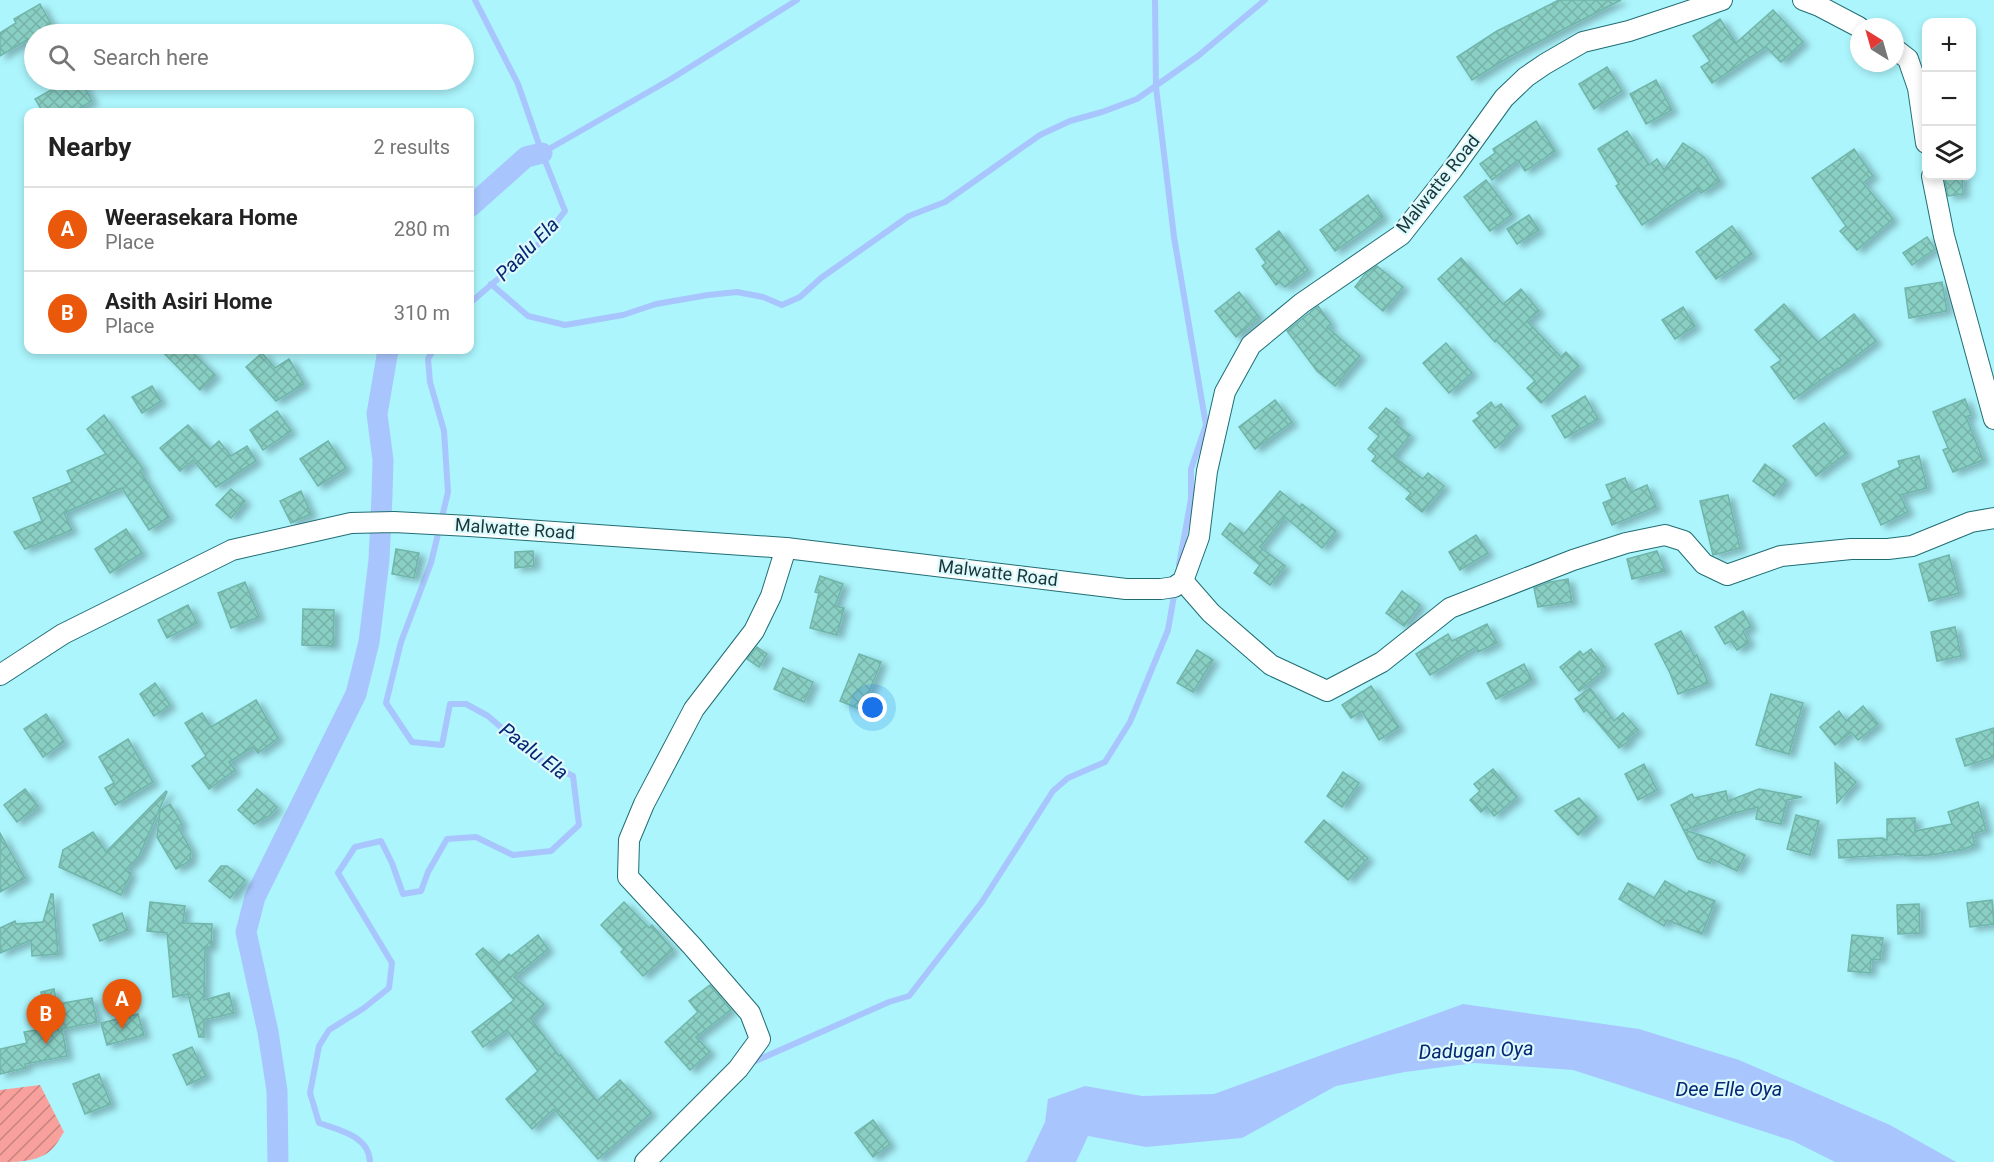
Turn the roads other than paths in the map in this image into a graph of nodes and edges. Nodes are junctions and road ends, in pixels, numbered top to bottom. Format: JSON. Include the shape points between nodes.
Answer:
{"nodes":[{"id":1,"x":1722,"y":0,"type":"edge"},
{"id":2,"x":1803,"y":0,"type":"edge"},
{"id":3,"x":1850,"y":22,"type":"edge"},
{"id":4,"x":1904,"y":56,"type":"edge"},
{"id":5,"x":1924,"y":126,"type":"edge"},
{"id":6,"x":1933,"y":180,"type":"edge"},
{"id":7,"x":1994,"y":419,"type":"edge"},
{"id":8,"x":1994,"y":518,"type":"edge"},
{"id":9,"x":786,"y":549,"type":"junction"},
{"id":10,"x":1183,"y":581,"type":"junction"},
{"id":11,"x":0,"y":675,"type":"edge"},
{"id":12,"x":645,"y":1162,"type":"edge"}],
"edges":[{"from":1,"to":10,"type":"street","name":"Malwatte Road","via":[[1583,42],[1545,63],[1504,98],[1401,235],[1302,303],[1251,345],[1225,392],[1207,471],[1199,537]]},
{"from":2,"to":3,"type":"street"},
{"from":4,"to":5,"type":"street","via":[[1918,88]]},
{"from":6,"to":7,"type":"street","via":[[1944,236]]},
{"from":8,"to":10,"type":"street","via":[[1971,522],[1912,546],[1781,556],[1727,575],[1704,564],[1684,541],[1665,535],[1626,543],[1450,608],[1382,662],[1327,691],[1271,665],[1211,613]]},
{"from":9,"to":10,"type":"street","name":"Malwatte Road","via":[[1126,589],[1161,589]]},
{"from":9,"to":11,"type":"street","name":"Malwatte Road","via":[[470,526],[351,523],[232,550],[63,634]]},
{"from":9,"to":12,"type":"street","via":[[771,596],[754,631],[694,709],[629,840],[628,877],[750,1012],[760,1039],[738,1069]]}]}
